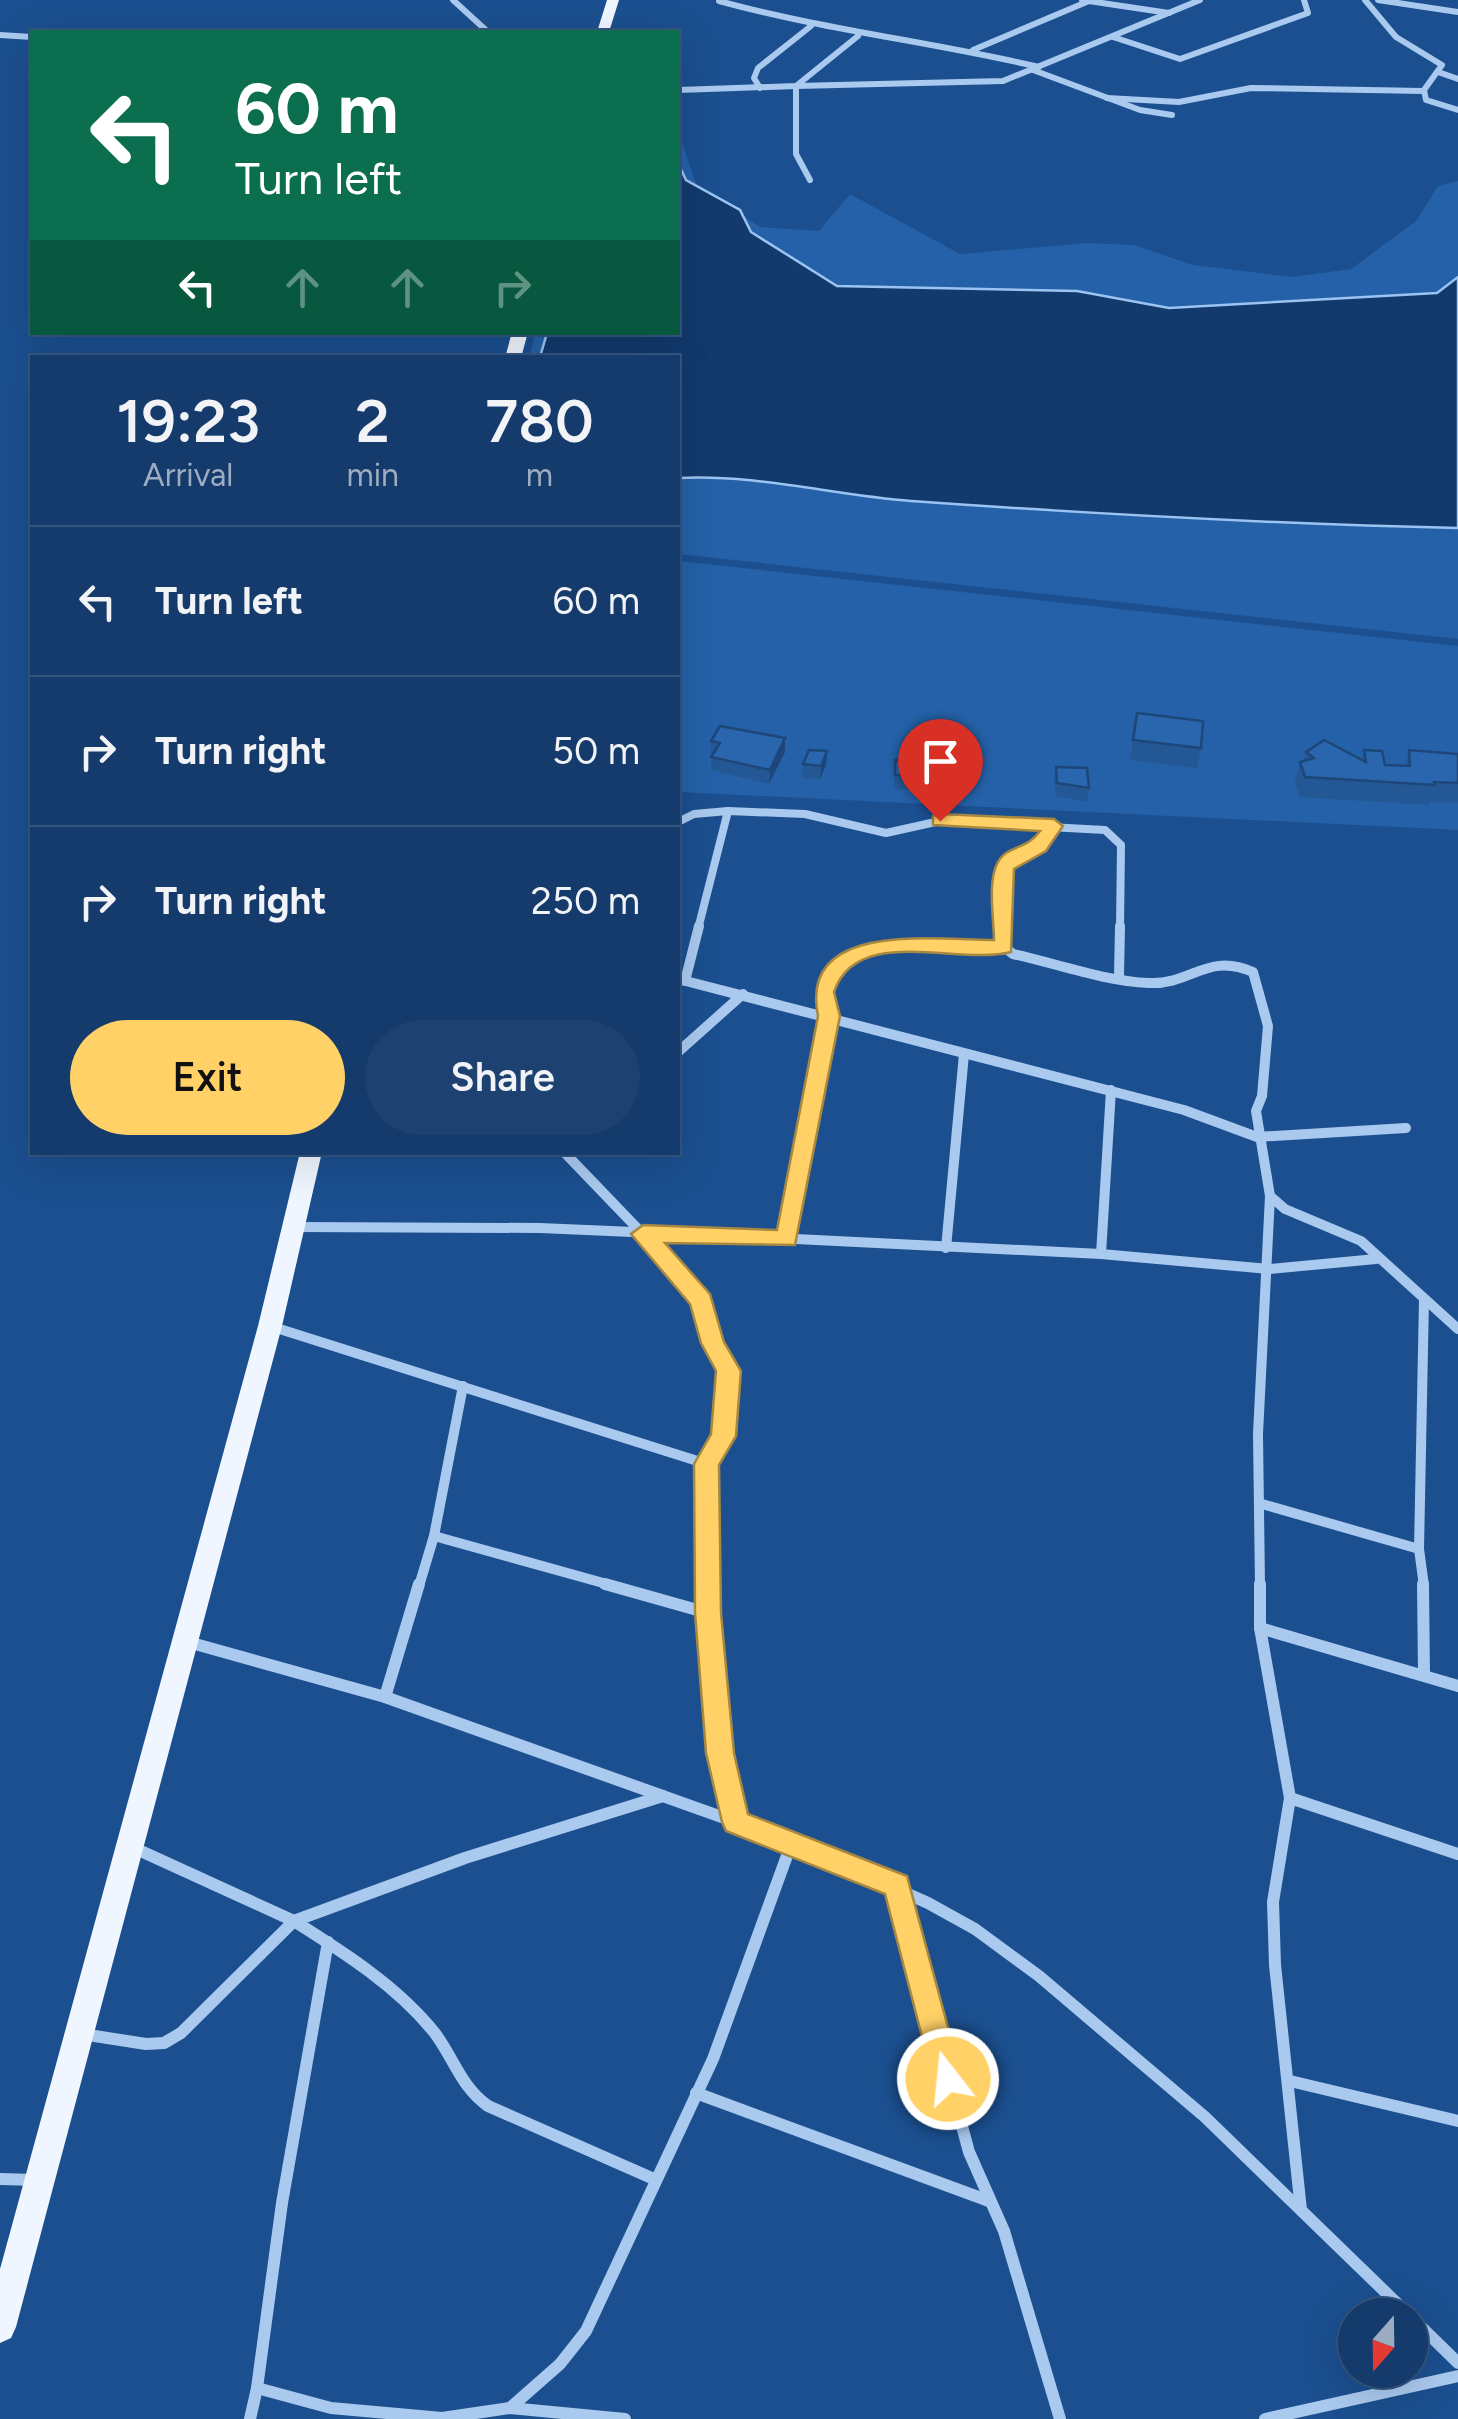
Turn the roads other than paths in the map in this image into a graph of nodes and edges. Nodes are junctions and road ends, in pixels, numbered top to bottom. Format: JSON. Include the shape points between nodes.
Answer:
{"nodes":[{"id":1,"x":453,"y":0,"type":"edge"},
{"id":2,"x":612,"y":0,"type":"edge"},
{"id":3,"x":718,"y":0,"type":"edge"},
{"id":4,"x":1085,"y":0,"type":"edge"},
{"id":5,"x":1200,"y":0,"type":"edge"},
{"id":6,"x":1304,"y":0,"type":"edge"},
{"id":7,"x":1365,"y":0,"type":"edge"},
{"id":8,"x":1378,"y":0,"type":"edge"},
{"id":9,"x":1448,"y":0,"type":"edge"},
{"id":10,"x":1456,"y":12,"type":"edge"},
{"id":11,"x":1170,"y":14,"type":"junction"},
{"id":12,"x":811,"y":26,"type":"junction"},
{"id":13,"x":486,"y":30,"type":"edge"},
{"id":14,"x":604,"y":30,"type":"edge"},
{"id":15,"x":0,"y":35,"type":"edge"},
{"id":16,"x":858,"y":36,"type":"junction"},
{"id":17,"x":1113,"y":37,"type":"junction"},
{"id":18,"x":30,"y":38,"type":"edge"},
{"id":19,"x":972,"y":51,"type":"junction"},
{"id":20,"x":1037,"y":69,"type":"junction"},
{"id":21,"x":1438,"y":72,"type":"junction"},
{"id":22,"x":1458,"y":79,"type":"edge"},
{"id":23,"x":796,"y":86,"type":"junction"},
{"id":24,"x":760,"y":88,"type":"junction"},
{"id":25,"x":680,"y":90,"type":"edge"},
{"id":26,"x":1423,"y":91,"type":"junction"},
{"id":27,"x":1107,"y":98,"type":"junction"},
{"id":28,"x":1458,"y":110,"type":"edge"},
{"id":29,"x":1172,"y":115,"type":"dead end"},
{"id":30,"x":810,"y":180,"type":"dead end"},
{"id":31,"x":728,"y":811,"type":"junction"},
{"id":32,"x":680,"y":821,"type":"edge"},
{"id":33,"x":1054,"y":826,"type":"junction"},
{"id":34,"x":1004,"y":947,"type":"junction"},
{"id":35,"x":1119,"y":976,"type":"junction"},
{"id":36,"x":682,"y":980,"type":"edge"},
{"id":37,"x":743,"y":994,"type":"junction"},
{"id":38,"x":829,"y":1016,"type":"junction"},
{"id":39,"x":680,"y":1050,"type":"edge"},
{"id":40,"x":964,"y":1054,"type":"junction"},
{"id":41,"x":1111,"y":1090,"type":"junction"},
{"id":42,"x":1406,"y":1128,"type":"dead end"},
{"id":43,"x":1257,"y":1137,"type":"junction"},
{"id":44,"x":310,"y":1155,"type":"edge"},
{"id":45,"x":567,"y":1155,"type":"edge"},
{"id":46,"x":1270,"y":1196,"type":"junction"},
{"id":47,"x":294,"y":1227,"type":"junction"},
{"id":48,"x":643,"y":1234,"type":"junction"},
{"id":49,"x":787,"y":1239,"type":"junction"},
{"id":50,"x":946,"y":1248,"type":"junction"},
{"id":51,"x":1101,"y":1254,"type":"junction"},
{"id":52,"x":1376,"y":1259,"type":"junction"},
{"id":53,"x":1269,"y":1269,"type":"junction"},
{"id":54,"x":1424,"y":1300,"type":"junction"},
{"id":55,"x":270,"y":1326,"type":"junction"},
{"id":56,"x":1458,"y":1329,"type":"edge"},
{"id":57,"x":463,"y":1386,"type":"junction"},
{"id":58,"x":706,"y":1464,"type":"junction"},
{"id":59,"x":1262,"y":1504,"type":"junction"},
{"id":60,"x":434,"y":1536,"type":"junction"},
{"id":61,"x":1419,"y":1549,"type":"junction"},
{"id":62,"x":708,"y":1613,"type":"junction"},
{"id":63,"x":1260,"y":1628,"type":"junction"},
{"id":64,"x":182,"y":1640,"type":"junction"},
{"id":65,"x":1424,"y":1676,"type":"junction"},
{"id":66,"x":1458,"y":1686,"type":"edge"},
{"id":67,"x":384,"y":1698,"type":"junction"},
{"id":68,"x":664,"y":1796,"type":"junction"},
{"id":69,"x":1290,"y":1798,"type":"junction"},
{"id":70,"x":736,"y":1822,"type":"junction"},
{"id":71,"x":792,"y":1842,"type":"junction"},
{"id":72,"x":130,"y":1846,"type":"junction"},
{"id":73,"x":1458,"y":1854,"type":"edge"},
{"id":74,"x":897,"y":1886,"type":"junction"},
{"id":75,"x":294,"y":1921,"type":"junction"},
{"id":76,"x":328,"y":1942,"type":"junction"},
{"id":77,"x":81,"y":2034,"type":"junction"},
{"id":78,"x":1290,"y":2081,"type":"junction"},
{"id":79,"x":696,"y":2093,"type":"junction"},
{"id":80,"x":1458,"y":2122,"type":"edge"},
{"id":81,"x":0,"y":2179,"type":"edge"},
{"id":82,"x":654,"y":2179,"type":"junction"},
{"id":83,"x":42,"y":2180,"type":"junction"},
{"id":84,"x":989,"y":2201,"type":"junction"},
{"id":85,"x":1301,"y":2210,"type":"junction"},
{"id":86,"x":1391,"y":2298,"type":"edge"},
{"id":87,"x":0,"y":2327,"type":"edge"},
{"id":88,"x":1428,"y":2333,"type":"edge"},
{"id":89,"x":1458,"y":2362,"type":"edge"},
{"id":90,"x":1458,"y":2376,"type":"edge"},
{"id":91,"x":258,"y":2388,"type":"junction"},
{"id":92,"x":510,"y":2408,"type":"junction"},
{"id":93,"x":250,"y":2419,"type":"edge"},
{"id":94,"x":624,"y":2419,"type":"edge"},
{"id":95,"x":1060,"y":2419,"type":"edge"},
{"id":96,"x":1265,"y":2419,"type":"edge"}],
"edges":[{"from":1,"to":13,"type":"street"},
{"from":2,"to":14,"type":"main road"},
{"from":3,"to":12,"type":"street"},
{"from":4,"to":11,"type":"street"},
{"from":4,"to":19,"type":"street"},
{"from":5,"to":11,"type":"street"},
{"from":6,"to":17,"type":"street","via":[[1308,13],[1180,59]]},
{"from":7,"to":21,"type":"street","via":[[1396,38],[1440,62]]},
{"from":8,"to":10,"type":"street"},
{"from":9,"to":10,"type":"street"},
{"from":11,"to":17,"type":"street"},
{"from":12,"to":16,"type":"street"},
{"from":12,"to":24,"type":"street","via":[[758,68]]},
{"from":15,"to":18,"type":"street"},
{"from":16,"to":19,"type":"street"},
{"from":16,"to":23,"type":"street"},
{"from":17,"to":20,"type":"street"},
{"from":19,"to":20,"type":"street"},
{"from":20,"to":23,"type":"street","via":[[1003,82]]},
{"from":20,"to":27,"type":"street"},
{"from":21,"to":22,"type":"street"},
{"from":21,"to":26,"type":"street"},
{"from":23,"to":24,"type":"street"},
{"from":23,"to":30,"type":"street","via":[[796,154]]},
{"from":24,"to":25,"type":"street"},
{"from":26,"to":27,"type":"street","via":[[1251,88],[1180,102]]},
{"from":26,"to":28,"type":"street","via":[[1428,101]]},
{"from":27,"to":29,"type":"street"},
{"from":31,"to":32,"type":"street"},
{"from":31,"to":33,"type":"street","via":[[828,818],[886,833],[940,821]]},
{"from":31,"to":36,"type":"street"},
{"from":33,"to":34,"type":"street","via":[[1040,846],[1004,869]]},
{"from":33,"to":35,"type":"street","via":[[1105,830],[1121,845]]},
{"from":34,"to":35,"type":"street"},
{"from":34,"to":38,"type":"street","via":[[901,945],[856,954],[830,974],[824,992]]},
{"from":35,"to":43,"type":"street","via":[[1158,983],[1206,965],[1240,965],[1253,972],[1268,1026]]},
{"from":36,"to":37,"type":"street"},
{"from":37,"to":38,"type":"street"},
{"from":37,"to":39,"type":"street"},
{"from":38,"to":40,"type":"street"},
{"from":38,"to":49,"type":"street"},
{"from":40,"to":41,"type":"street"},
{"from":40,"to":50,"type":"street"},
{"from":41,"to":43,"type":"street"},
{"from":41,"to":51,"type":"street"},
{"from":42,"to":43,"type":"street"},
{"from":43,"to":46,"type":"street"},
{"from":44,"to":47,"type":"main road"},
{"from":45,"to":48,"type":"street"},
{"from":46,"to":52,"type":"street","via":[[1285,1209],[1348,1234]]},
{"from":46,"to":53,"type":"street"},
{"from":47,"to":48,"type":"street"},
{"from":47,"to":55,"type":"main road"},
{"from":48,"to":49,"type":"street"},
{"from":48,"to":58,"type":"street","via":[[701,1301],[728,1371],[724,1436]]},
{"from":49,"to":50,"type":"street"},
{"from":50,"to":51,"type":"street"},
{"from":51,"to":53,"type":"street"},
{"from":52,"to":53,"type":"street"},
{"from":52,"to":54,"type":"street"},
{"from":53,"to":59,"type":"street","via":[[1258,1434]]},
{"from":54,"to":56,"type":"street"},
{"from":54,"to":61,"type":"street"},
{"from":55,"to":57,"type":"street"},
{"from":55,"to":64,"type":"main road"},
{"from":57,"to":58,"type":"street"},
{"from":57,"to":60,"type":"street"},
{"from":58,"to":62,"type":"street"},
{"from":59,"to":61,"type":"street"},
{"from":59,"to":63,"type":"street"},
{"from":60,"to":62,"type":"street"},
{"from":60,"to":67,"type":"street"},
{"from":61,"to":65,"type":"street"},
{"from":62,"to":70,"type":"street","via":[[720,1753]]},
{"from":63,"to":65,"type":"street"},
{"from":63,"to":69,"type":"street"},
{"from":64,"to":67,"type":"street"},
{"from":64,"to":72,"type":"main road"},
{"from":65,"to":66,"type":"street"},
{"from":67,"to":68,"type":"street"},
{"from":68,"to":70,"type":"street"},
{"from":68,"to":75,"type":"street"},
{"from":69,"to":73,"type":"street"},
{"from":69,"to":78,"type":"street","via":[[1274,1902]]},
{"from":70,"to":71,"type":"street"},
{"from":71,"to":74,"type":"street"},
{"from":71,"to":79,"type":"street"},
{"from":72,"to":75,"type":"street"},
{"from":72,"to":77,"type":"main road"},
{"from":74,"to":84,"type":"street","via":[[958,2115]]},
{"from":74,"to":85,"type":"street","via":[[975,1929],[1039,1976],[1205,2117]]},
{"from":75,"to":76,"type":"street"},
{"from":75,"to":77,"type":"street","via":[[164,2043]]},
{"from":76,"to":82,"type":"street","via":[[415,2011],[472,2094]]},
{"from":76,"to":91,"type":"street"},
{"from":77,"to":83,"type":"main road"},
{"from":78,"to":80,"type":"street"},
{"from":78,"to":85,"type":"street"},
{"from":79,"to":82,"type":"street"},
{"from":79,"to":84,"type":"street"},
{"from":81,"to":83,"type":"street"},
{"from":82,"to":92,"type":"street","via":[[586,2332]]},
{"from":83,"to":87,"type":"main road"},
{"from":84,"to":95,"type":"street","via":[[1031,2313]]},
{"from":85,"to":86,"type":"street"},
{"from":88,"to":89,"type":"street"},
{"from":90,"to":96,"type":"street"},
{"from":91,"to":92,"type":"street","via":[[331,2408],[442,2418]]},
{"from":91,"to":93,"type":"street"},
{"from":92,"to":94,"type":"street"}]}
